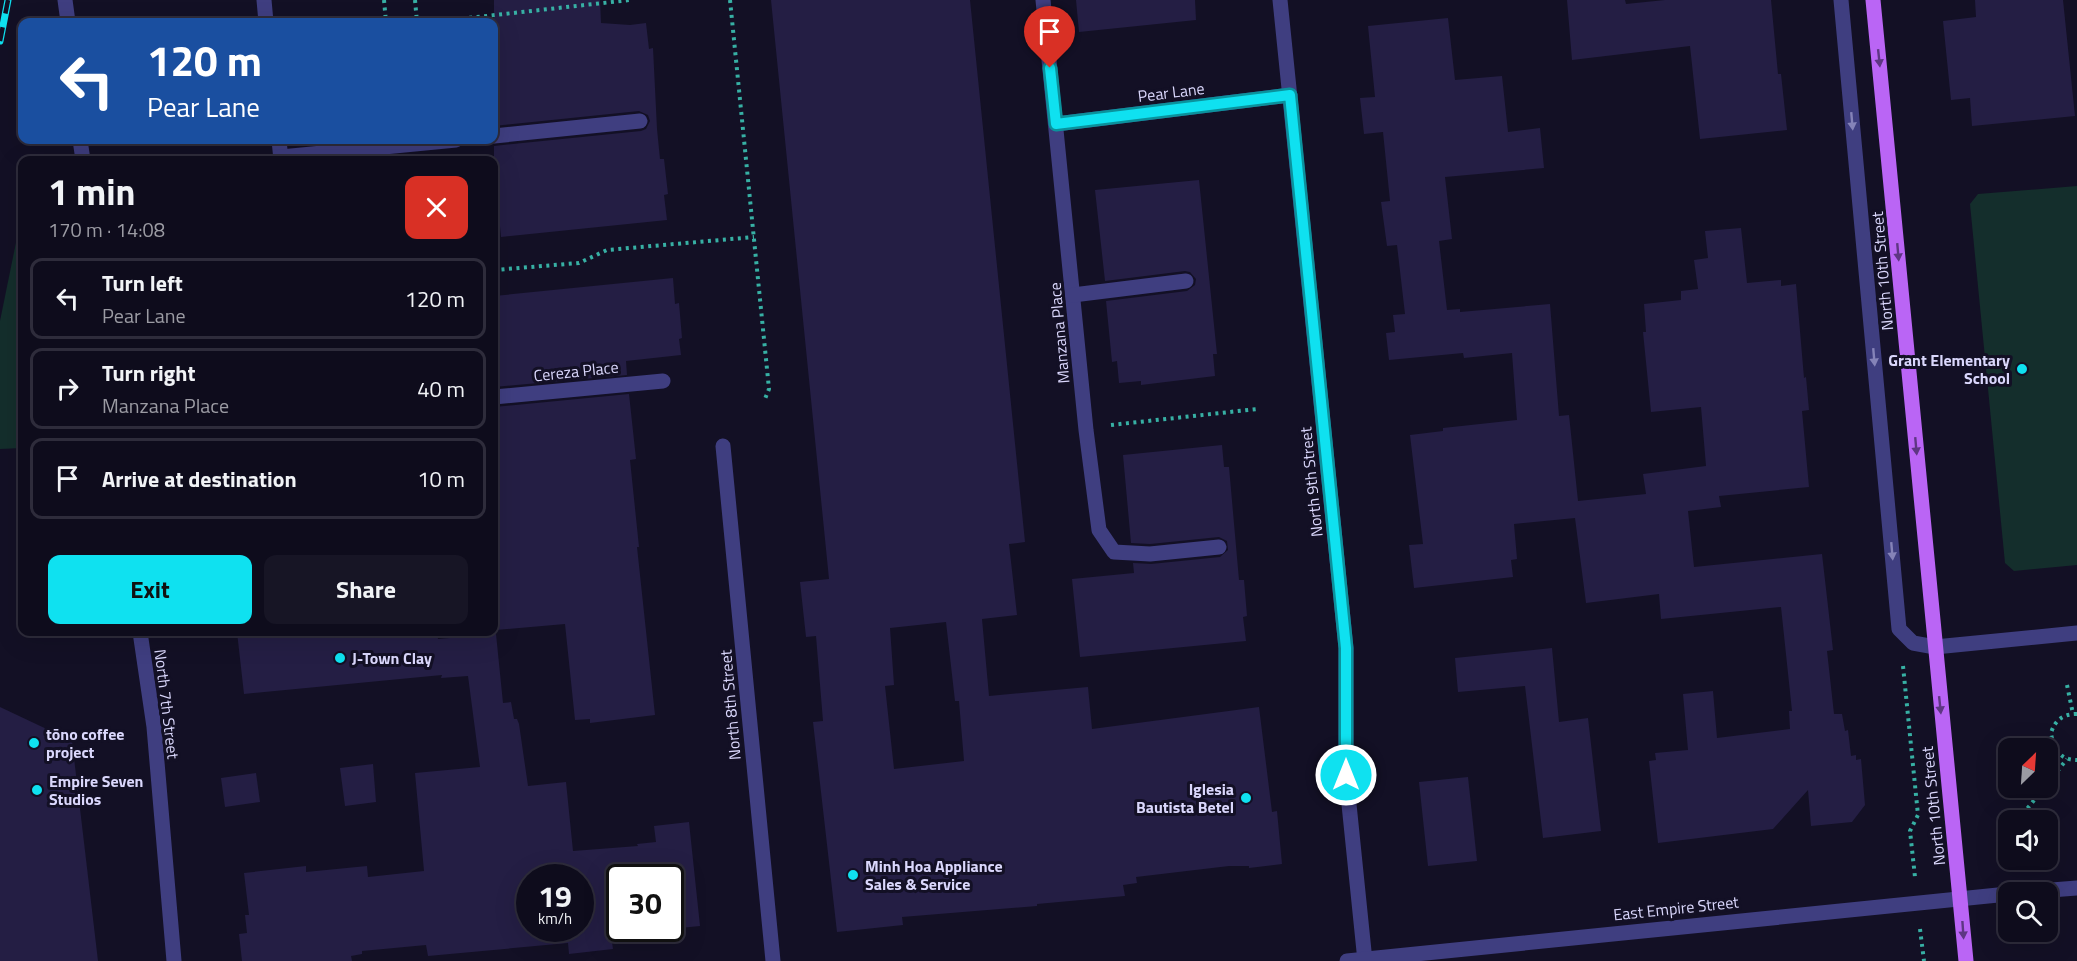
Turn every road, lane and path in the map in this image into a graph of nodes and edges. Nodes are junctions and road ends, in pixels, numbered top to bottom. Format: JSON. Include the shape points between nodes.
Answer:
{"nodes":[{"id":1,"x":65,"y":0,"type":"edge"},
{"id":2,"x":264,"y":0,"type":"edge"},
{"id":3,"x":384,"y":0,"type":"edge"},
{"id":4,"x":415,"y":0,"type":"edge"},
{"id":5,"x":630,"y":0,"type":"edge"},
{"id":6,"x":730,"y":0,"type":"edge"},
{"id":7,"x":1043,"y":0,"type":"edge"},
{"id":8,"x":1280,"y":0,"type":"edge"},
{"id":9,"x":1841,"y":0,"type":"edge"},
{"id":10,"x":1873,"y":0,"type":"edge"},
{"id":11,"x":67,"y":18,"type":"edge"},
{"id":12,"x":266,"y":18,"type":"edge"},
{"id":13,"x":386,"y":18,"type":"edge"},
{"id":14,"x":417,"y":18,"type":"edge"},
{"id":15,"x":468,"y":18,"type":"edge"},
{"id":16,"x":1290,"y":95,"type":"junction"},
{"id":17,"x":640,"y":121,"type":"dead end"},
{"id":18,"x":1056,"y":124,"type":"junction"},
{"id":19,"x":498,"y":136,"type":"edge"},
{"id":20,"x":419,"y":144,"type":"edge"},
{"id":21,"x":309,"y":156,"type":"edge"},
{"id":22,"x":754,"y":237,"type":"junction"},
{"id":23,"x":498,"y":270,"type":"edge"},
{"id":24,"x":1186,"y":281,"type":"dead end"},
{"id":25,"x":1074,"y":296,"type":"junction"},
{"id":26,"x":663,"y":381,"type":"dead end"},
{"id":27,"x":498,"y":397,"type":"edge"},
{"id":28,"x":765,"y":399,"type":"dead end"},
{"id":29,"x":1257,"y":409,"type":"dead end"},
{"id":30,"x":1105,"y":425,"type":"dead end"},
{"id":31,"x":723,"y":446,"type":"dead end"},
{"id":32,"x":1219,"y":547,"type":"dead end"},
{"id":33,"x":1899,"y":629,"type":"junction"},
{"id":34,"x":2077,"y":633,"type":"edge"},
{"id":35,"x":141,"y":636,"type":"edge"},
{"id":36,"x":1935,"y":647,"type":"junction"},
{"id":37,"x":2067,"y":685,"type":"dead end"},
{"id":38,"x":2075,"y":714,"type":"edge"},
{"id":39,"x":2067,"y":759,"type":"junction"},
{"id":40,"x":2077,"y":760,"type":"edge"},
{"id":41,"x":2058,"y":770,"type":"edge"},
{"id":42,"x":2036,"y":798,"type":"edge"},
{"id":43,"x":2026,"y":810,"type":"edge"},
{"id":44,"x":1910,"y":831,"type":"dead end"},
{"id":45,"x":2077,"y":888,"type":"edge"},
{"id":46,"x":2058,"y":890,"type":"edge"},
{"id":47,"x":1998,"y":895,"type":"edge"},
{"id":48,"x":1960,"y":898,"type":"junction"},
{"id":49,"x":174,"y":961,"type":"edge"},
{"id":50,"x":773,"y":961,"type":"edge"},
{"id":51,"x":1347,"y":961,"type":"edge"},
{"id":52,"x":1365,"y":961,"type":"edge"},
{"id":53,"x":1966,"y":961,"type":"edge"}],
"edges":[{"from":1,"to":11,"type":"street"},
{"from":2,"to":12,"type":"street"},
{"from":3,"to":13,"type":"path"},
{"from":4,"to":14,"type":"path"},
{"from":5,"to":15,"type":"path"},
{"from":6,"to":22,"type":"path"},
{"from":7,"to":18,"type":"street","name":"Manzana Place"},
{"from":8,"to":16,"type":"street","name":"North 9th Street"},
{"from":9,"to":33,"type":"street","name":"North 10th Street","one_way":true},
{"from":10,"to":36,"type":"main road","name":"North 10th Street","one_way":true},
{"from":16,"to":18,"type":"street","name":"Pear Lane"},
{"from":16,"to":52,"type":"street","name":"North 9th Street","via":[[1346,648],[1346,775]]},
{"from":17,"to":19,"type":"street"},
{"from":18,"to":25,"type":"street","name":"Manzana Place"},
{"from":20,"to":21,"type":"street"},
{"from":22,"to":23,"type":"path","via":[[607,250],[579,263]]},
{"from":22,"to":28,"type":"path","via":[[769,389]]},
{"from":24,"to":25,"type":"street"},
{"from":25,"to":32,"type":"street","name":"Manzana Place","via":[[1099,530],[1114,552],[1150,554]]},
{"from":26,"to":27,"type":"street","name":"Cereza Place"},
{"from":29,"to":30,"type":"path"},
{"from":31,"to":50,"type":"street","name":"North 8th Street"},
{"from":33,"to":36,"type":"street","via":[[1913,643]]},
{"from":33,"to":44,"type":"path","name":"North 10th Street","via":[[1918,814]]},
{"from":34,"to":36,"type":"street"},
{"from":35,"to":49,"type":"street","name":"North 7th Street","via":[[154,727]]},
{"from":36,"to":48,"type":"main road","name":"North 10th Street","one_way":true},
{"from":37,"to":38,"type":"path"},
{"from":38,"to":39,"type":"path","via":[[2059,719],[2051,733],[2055,749]]},
{"from":39,"to":40,"type":"path"},
{"from":39,"to":41,"type":"path"},
{"from":42,"to":43,"type":"path"},
{"from":45,"to":46,"type":"street"},
{"from":47,"to":48,"type":"street","name":"East Empire Street"},
{"from":48,"to":52,"type":"street","name":"East Empire Street"},
{"from":48,"to":53,"type":"main road","name":"North 10th Street","one_way":true},
{"from":51,"to":52,"type":"street","name":"East Empire Street"}]}
